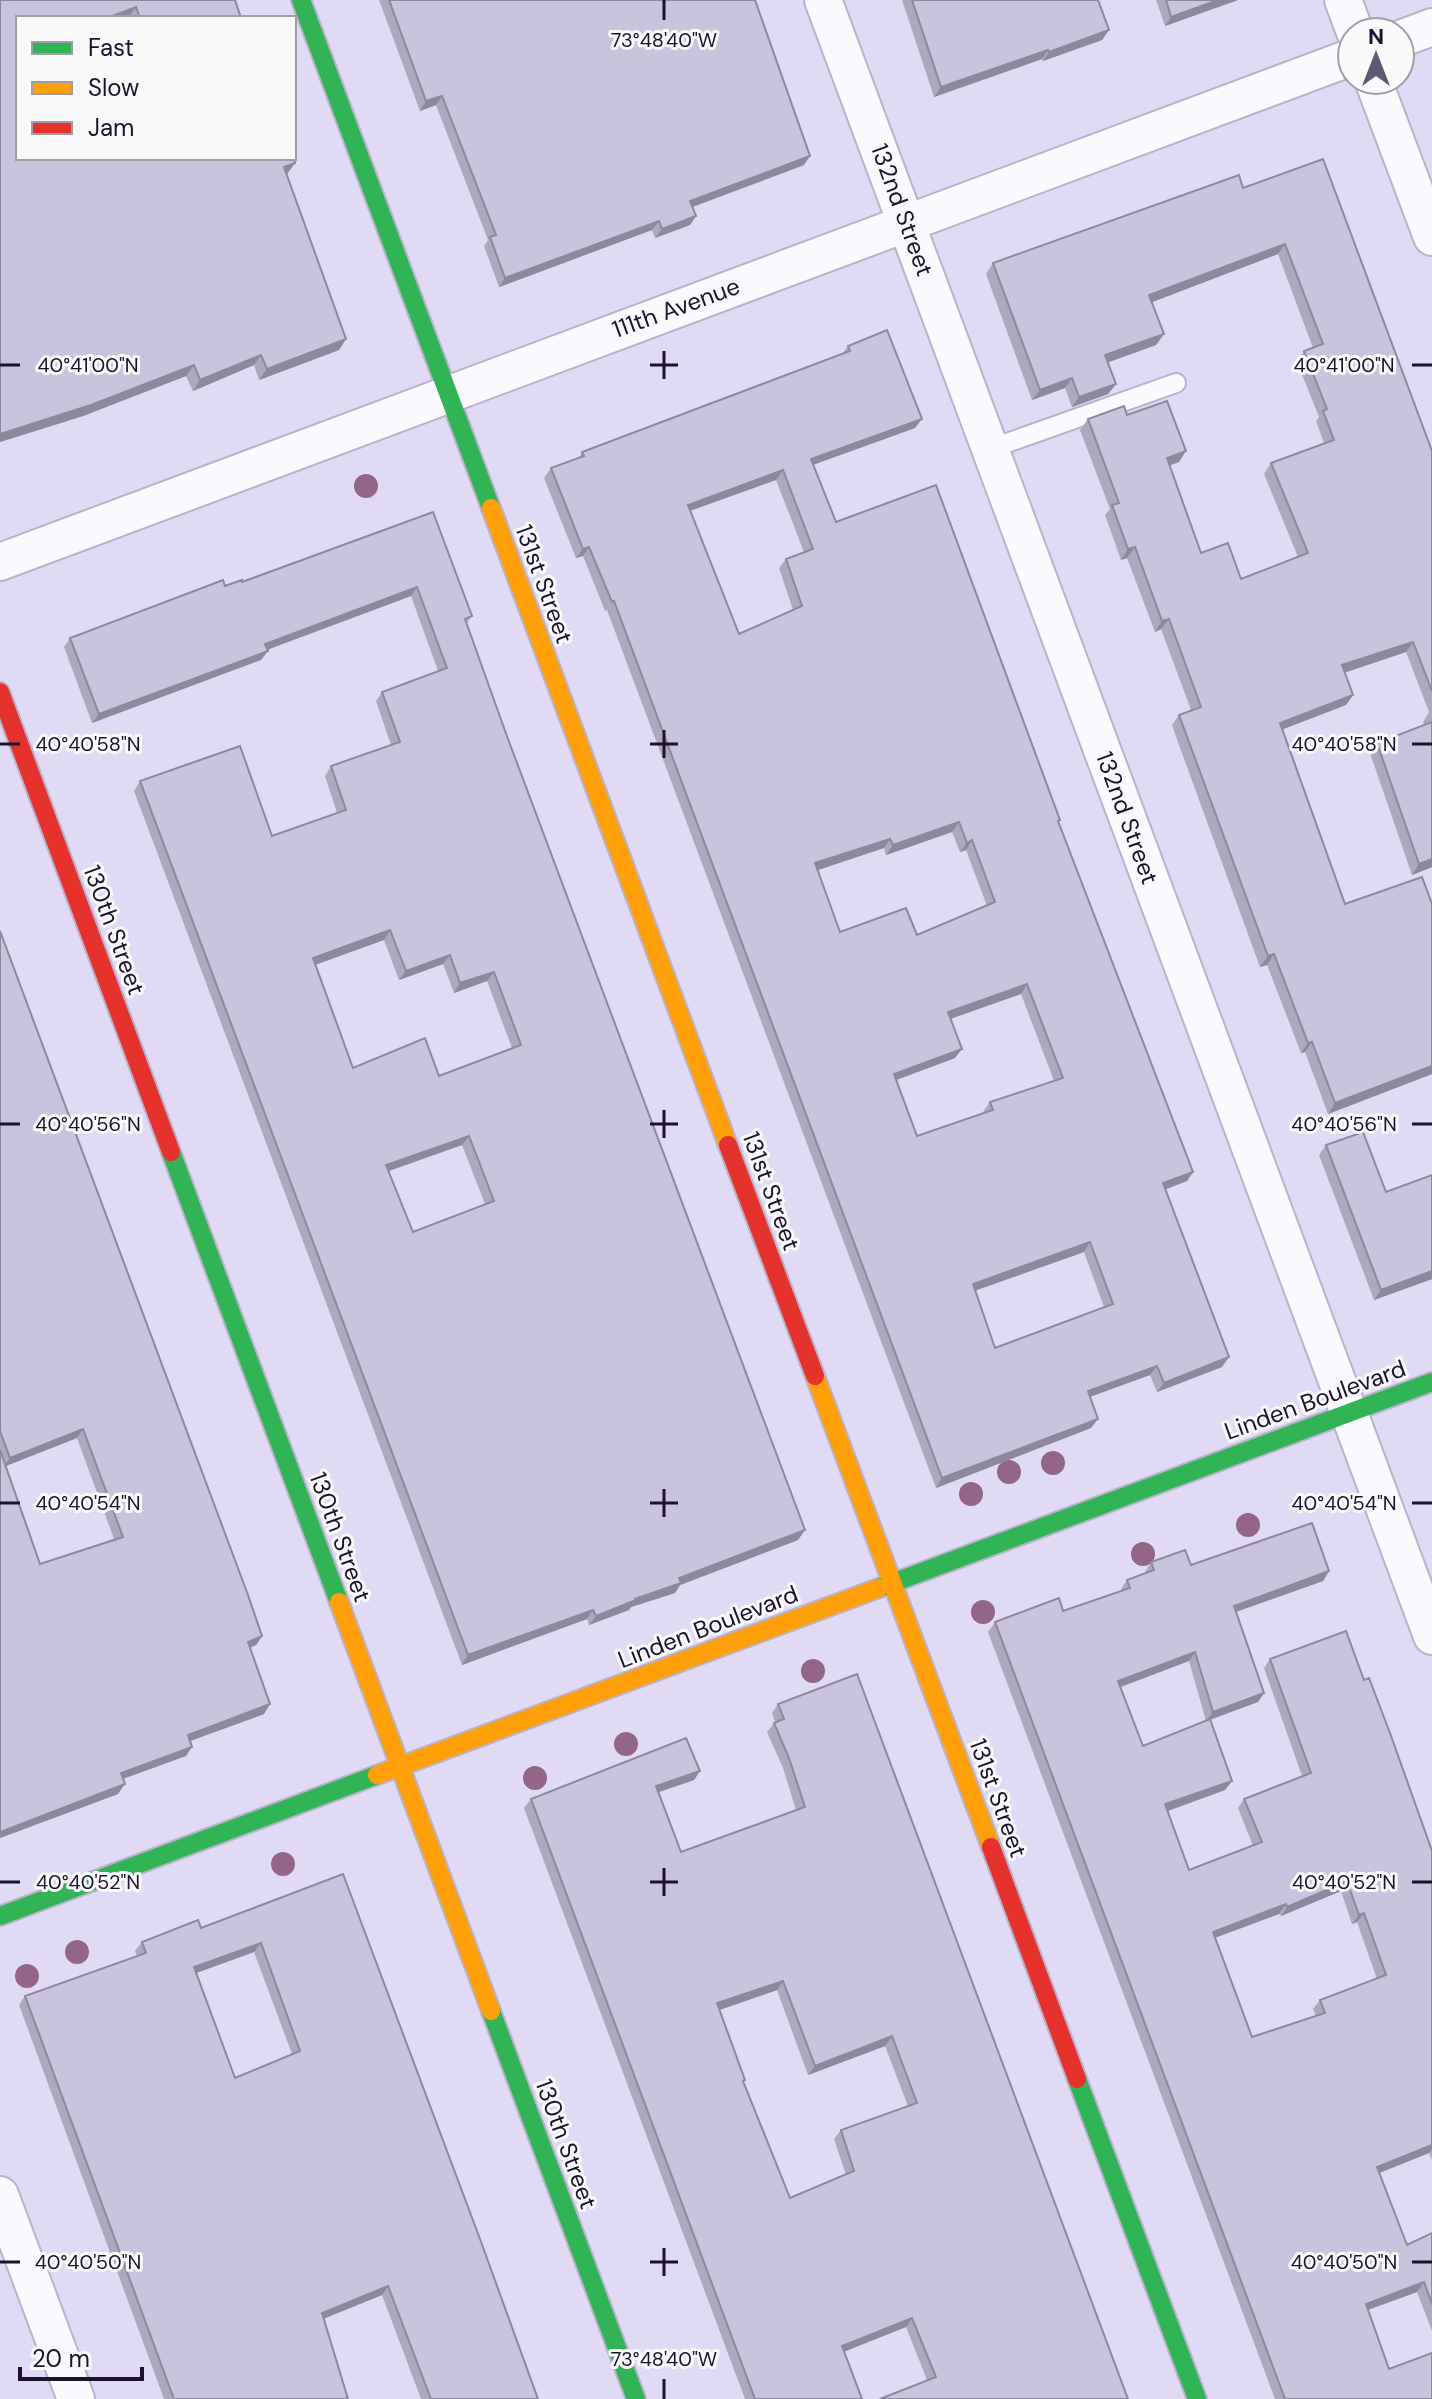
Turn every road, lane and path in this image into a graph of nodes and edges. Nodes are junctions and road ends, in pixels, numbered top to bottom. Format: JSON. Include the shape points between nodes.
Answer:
{"nodes":[{"id":1,"x":301,"y":0,"type":"edge"},
{"id":2,"x":823,"y":0,"type":"edge"},
{"id":3,"x":1336,"y":63,"type":"edge"},
{"id":4,"x":1379,"y":96,"type":"edge"},
{"id":5,"x":906,"y":223,"type":"junction"},
{"id":6,"x":1432,"y":237,"type":"edge"},
{"id":7,"x":1176,"y":383,"type":"dead end"},
{"id":8,"x":448,"y":393,"type":"junction"},
{"id":9,"x":990,"y":449,"type":"junction"},
{"id":10,"x":0,"y":562,"type":"edge"},
{"id":11,"x":0,"y":692,"type":"edge"},
{"id":12,"x":1432,"y":1382,"type":"edge"},
{"id":13,"x":1349,"y":1413,"type":"junction"},
{"id":14,"x":892,"y":1583,"type":"junction"},
{"id":15,"x":1432,"y":1636,"type":"edge"},
{"id":16,"x":400,"y":1768,"type":"junction"},
{"id":17,"x":0,"y":1916,"type":"edge"},
{"id":18,"x":0,"y":2195,"type":"edge"},
{"id":19,"x":76,"y":2399,"type":"edge"},
{"id":20,"x":636,"y":2399,"type":"edge"},
{"id":21,"x":1197,"y":2399,"type":"edge"}],
"edges":[{"from":1,"to":8,"type":"street","name":"131st Street"},
{"from":2,"to":5,"type":"street","name":"132nd Street"},
{"from":3,"to":5,"type":"street","name":"111th Avenue"},
{"from":4,"to":6,"type":"street"},
{"from":5,"to":8,"type":"street","name":"111th Avenue"},
{"from":5,"to":9,"type":"street","name":"132nd Street"},
{"from":7,"to":9,"type":"lane"},
{"from":8,"to":10,"type":"street","name":"111th Avenue"},
{"from":8,"to":14,"type":"street","name":"131st Street"},
{"from":9,"to":13,"type":"street","name":"132nd Street"},
{"from":11,"to":16,"type":"street","name":"130th Street"},
{"from":12,"to":13,"type":"street","name":"Linden Boulevard"},
{"from":13,"to":14,"type":"street","name":"Linden Boulevard"},
{"from":13,"to":15,"type":"street","name":"132nd Street"},
{"from":14,"to":16,"type":"street","name":"Linden Boulevard"},
{"from":14,"to":21,"type":"street","name":"131st Street"},
{"from":16,"to":17,"type":"street","name":"Linden Boulevard"},
{"from":16,"to":20,"type":"street","name":"130th Street"},
{"from":18,"to":19,"type":"street"}]}
